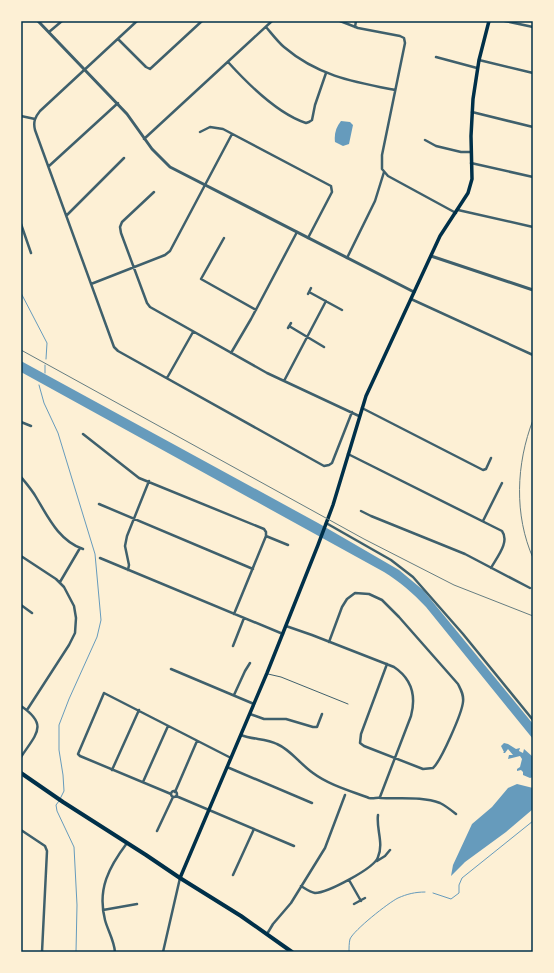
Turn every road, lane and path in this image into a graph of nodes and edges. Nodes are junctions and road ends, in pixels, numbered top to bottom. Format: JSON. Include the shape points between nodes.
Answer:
{"nodes":[{"id":1,"x":38,"y":21,"type":"edge"},
{"id":2,"x":62,"y":21,"type":"edge"},
{"id":3,"x":137,"y":21,"type":"edge"},
{"id":4,"x":202,"y":21,"type":"edge"},
{"id":5,"x":272,"y":21,"type":"edge"},
{"id":6,"x":340,"y":21,"type":"edge"},
{"id":7,"x":356,"y":21,"type":"edge"},
{"id":8,"x":489,"y":21,"type":"edge"},
{"id":9,"x":505,"y":21,"type":"edge"},
{"id":10,"x":266,"y":27,"type":"junction"},
{"id":11,"x":354,"y":27,"type":"junction"},
{"id":12,"x":533,"y":27,"type":"edge"},
{"id":13,"x":49,"y":32,"type":"junction"},
{"id":14,"x":118,"y":39,"type":"junction"},
{"id":15,"x":436,"y":57,"type":"dead end"},
{"id":16,"x":479,"y":60,"type":"junction"},
{"id":17,"x":228,"y":62,"type":"junction"},
{"id":18,"x":477,"y":68,"type":"junction"},
{"id":19,"x":85,"y":69,"type":"junction"},
{"id":20,"x":533,"y":73,"type":"edge"},
{"id":21,"x":326,"y":74,"type":"junction"},
{"id":22,"x":395,"y":90,"type":"junction"},
{"id":23,"x":118,"y":103,"type":"junction"},
{"id":24,"x":472,"y":112,"type":"junction"},
{"id":25,"x":21,"y":116,"type":"edge"},
{"id":26,"x":35,"y":119,"type":"junction"},
{"id":27,"x":533,"y":127,"type":"edge"},
{"id":28,"x":200,"y":132,"type":"dead end"},
{"id":29,"x":232,"y":134,"type":"junction"},
{"id":30,"x":427,"y":136,"type":"dead end"},
{"id":31,"x":144,"y":139,"type":"junction"},
{"id":32,"x":471,"y":152,"type":"junction"},
{"id":33,"x":124,"y":158,"type":"dead end"},
{"id":34,"x":471,"y":163,"type":"junction"},
{"id":35,"x":49,"y":166,"type":"junction"},
{"id":36,"x":384,"y":172,"type":"junction"},
{"id":37,"x":533,"y":177,"type":"edge"},
{"id":38,"x":205,"y":185,"type":"junction"},
{"id":39,"x":154,"y":192,"type":"dead end"},
{"id":40,"x":457,"y":212,"type":"junction"},
{"id":41,"x":67,"y":215,"type":"junction"},
{"id":42,"x":21,"y":224,"type":"edge"},
{"id":43,"x":533,"y":228,"type":"edge"},
{"id":44,"x":298,"y":232,"type":"junction"},
{"id":45,"x":224,"y":238,"type":"dead end"},
{"id":46,"x":308,"y":238,"type":"junction"},
{"id":47,"x":31,"y":252,"type":"dead end"},
{"id":48,"x":431,"y":256,"type":"junction"},
{"id":49,"x":347,"y":258,"type":"junction"},
{"id":50,"x":133,"y":267,"type":"junction"},
{"id":51,"x":91,"y":284,"type":"junction"},
{"id":52,"x":533,"y":290,"type":"edge"},
{"id":53,"x":309,"y":291,"type":"dead end"},
{"id":54,"x":414,"y":292,"type":"junction"},
{"id":55,"x":411,"y":299,"type":"junction"},
{"id":56,"x":326,"y":301,"type":"junction"},
{"id":57,"x":256,"y":310,"type":"junction"},
{"id":58,"x":342,"y":310,"type":"dead end"},
{"id":59,"x":290,"y":326,"type":"dead end"},
{"id":60,"x":194,"y":332,"type":"junction"},
{"id":61,"x":307,"y":337,"type":"junction"},
{"id":62,"x":324,"y":347,"type":"dead end"},
{"id":63,"x":231,"y":353,"type":"junction"},
{"id":64,"x":533,"y":355,"type":"edge"},
{"id":65,"x":168,"y":378,"type":"junction"},
{"id":66,"x":284,"y":381,"type":"junction"},
{"id":67,"x":362,"y":408,"type":"junction"},
{"id":68,"x":352,"y":412,"type":"junction"},
{"id":69,"x":359,"y":416,"type":"junction"},
{"id":70,"x":21,"y":422,"type":"edge"},
{"id":71,"x":31,"y":426,"type":"dead end"},
{"id":72,"x":83,"y":434,"type":"dead end"},
{"id":73,"x":348,"y":454,"type":"junction"},
{"id":74,"x":491,"y":458,"type":"dead end"},
{"id":75,"x":21,"y":477,"type":"edge"},
{"id":76,"x":149,"y":481,"type":"junction"},
{"id":77,"x":502,"y":484,"type":"dead end"},
{"id":78,"x":99,"y":504,"type":"dead end"},
{"id":79,"x":361,"y":511,"type":"dead end"},
{"id":80,"x":134,"y":519,"type":"junction"},
{"id":81,"x":483,"y":521,"type":"junction"},
{"id":82,"x":326,"y":523,"type":"junction"},
{"id":83,"x":266,"y":536,"type":"junction"},
{"id":84,"x":288,"y":545,"type":"dead end"},
{"id":85,"x":21,"y":556,"type":"edge"},
{"id":86,"x":100,"y":558,"type":"dead end"},
{"id":87,"x":491,"y":568,"type":"junction"},
{"id":88,"x":253,"y":569,"type":"junction"},
{"id":89,"x":128,"y":570,"type":"junction"},
{"id":90,"x":60,"y":582,"type":"junction"},
{"id":91,"x":530,"y":588,"type":"dead end"},
{"id":92,"x":21,"y":605,"type":"edge"},
{"id":93,"x":32,"y":613,"type":"dead end"},
{"id":94,"x":234,"y":614,"type":"junction"},
{"id":95,"x":244,"y":618,"type":"junction"},
{"id":96,"x":286,"y":626,"type":"junction"},
{"id":97,"x":283,"y":634,"type":"junction"},
{"id":98,"x":329,"y":642,"type":"junction"},
{"id":99,"x":232,"y":646,"type":"dead end"},
{"id":100,"x":250,"y":663,"type":"dead end"},
{"id":101,"x":387,"y":664,"type":"junction"},
{"id":102,"x":171,"y":669,"type":"dead end"},
{"id":103,"x":267,"y":673,"type":"junction"},
{"id":104,"x":234,"y":695,"type":"junction"},
{"id":105,"x":254,"y":704,"type":"junction"},
{"id":106,"x":348,"y":704,"type":"dead end"},
{"id":107,"x":21,"y":706,"type":"edge"},
{"id":108,"x":27,"y":710,"type":"junction"},
{"id":109,"x":138,"y":710,"type":"junction"},
{"id":110,"x":250,"y":714,"type":"junction"},
{"id":111,"x":322,"y":714,"type":"dead end"},
{"id":112,"x":533,"y":720,"type":"edge"},
{"id":113,"x":168,"y":726,"type":"junction"},
{"id":114,"x":241,"y":735,"type":"junction"},
{"id":115,"x":197,"y":741,"type":"junction"},
{"id":116,"x":21,"y":757,"type":"edge"},
{"id":117,"x":231,"y":758,"type":"junction"},
{"id":118,"x":395,"y":758,"type":"junction"},
{"id":119,"x":228,"y":768,"type":"junction"},
{"id":120,"x":112,"y":770,"type":"junction"},
{"id":121,"x":21,"y":773,"type":"edge"},
{"id":122,"x":143,"y":782,"type":"junction"},
{"id":123,"x":175,"y":792,"type":"junction"},
{"id":124,"x":171,"y":794,"type":"junction"},
{"id":125,"x":345,"y":794,"type":"dead end"},
{"id":126,"x":176,"y":796,"type":"junction"},
{"id":127,"x":173,"y":797,"type":"junction"},
{"id":128,"x":380,"y":797,"type":"junction"},
{"id":129,"x":312,"y":803,"type":"dead end"},
{"id":130,"x":210,"y":810,"type":"junction"},
{"id":131,"x":456,"y":814,"type":"dead end"},
{"id":132,"x":378,"y":815,"type":"dead end"},
{"id":133,"x":254,"y":828,"type":"junction"},
{"id":134,"x":21,"y":830,"type":"edge"},
{"id":135,"x":158,"y":831,"type":"dead end"},
{"id":136,"x":127,"y":842,"type":"junction"},
{"id":137,"x":294,"y":846,"type":"dead end"},
{"id":138,"x":390,"y":850,"type":"dead end"},
{"id":139,"x":376,"y":862,"type":"junction"},
{"id":140,"x":233,"y":875,"type":"dead end"},
{"id":141,"x":180,"y":878,"type":"junction"},
{"id":142,"x":349,"y":880,"type":"junction"},
{"id":143,"x":301,"y":886,"type":"junction"},
{"id":144,"x":365,"y":898,"type":"dead end"},
{"id":145,"x":361,"y":901,"type":"junction"},
{"id":146,"x":137,"y":904,"type":"dead end"},
{"id":147,"x":354,"y":904,"type":"dead end"},
{"id":148,"x":103,"y":910,"type":"junction"},
{"id":149,"x":266,"y":934,"type":"junction"},
{"id":150,"x":286,"y":951,"type":"edge"},
{"id":151,"x":42,"y":952,"type":"edge"},
{"id":152,"x":115,"y":952,"type":"edge"},
{"id":153,"x":163,"y":952,"type":"edge"},
{"id":154,"x":292,"y":952,"type":"edge"}],
"edges":[{"from":1,"to":13,"type":"street"},
{"from":2,"to":13,"type":"street"},
{"from":3,"to":14,"type":"street"},
{"from":4,"to":14,"type":"street","via":[[150,69],[146,68]]},
{"from":5,"to":10,"type":"street"},
{"from":6,"to":11,"type":"street"},
{"from":7,"to":11,"type":"street"},
{"from":8,"to":16,"type":"main road"},
{"from":9,"to":12,"type":"street"},
{"from":10,"to":17,"type":"street"},
{"from":10,"to":21,"type":"street","via":[[285,48]]},
{"from":11,"to":22,"type":"street","via":[[404,38]]},
{"from":13,"to":19,"type":"street"},
{"from":14,"to":19,"type":"street"},
{"from":15,"to":18,"type":"street"},
{"from":16,"to":18,"type":"main road"},
{"from":16,"to":20,"type":"street"},
{"from":17,"to":21,"type":"street","via":[[256,91],[285,112],[306,123],[312,120]]},
{"from":17,"to":31,"type":"street"},
{"from":18,"to":24,"type":"main road"},
{"from":19,"to":23,"type":"street"},
{"from":19,"to":26,"type":"street","via":[[40,111]]},
{"from":21,"to":22,"type":"street"},
{"from":22,"to":36,"type":"street","via":[[382,155]]},
{"from":23,"to":31,"type":"street"},
{"from":23,"to":35,"type":"street"},
{"from":24,"to":27,"type":"street"},
{"from":24,"to":32,"type":"main road"},
{"from":25,"to":26,"type":"street"},
{"from":26,"to":35,"type":"street","via":[[35,130]]},
{"from":28,"to":29,"type":"street","via":[[214,127]]},
{"from":29,"to":38,"type":"street"},
{"from":29,"to":46,"type":"street","via":[[332,187],[332,192]]},
{"from":30,"to":32,"type":"street","via":[[426,140],[436,146]]},
{"from":31,"to":38,"type":"street","via":[[170,167]]},
{"from":32,"to":34,"type":"main road"},
{"from":33,"to":41,"type":"street"},
{"from":34,"to":37,"type":"street"},
{"from":34,"to":40,"type":"main road","via":[[470,190]]},
{"from":35,"to":41,"type":"street"},
{"from":36,"to":40,"type":"street"},
{"from":36,"to":49,"type":"street","via":[[375,201]]},
{"from":38,"to":44,"type":"street"},
{"from":38,"to":50,"type":"street","via":[[172,250]]},
{"from":39,"to":50,"type":"street","via":[[122,222],[120,227]]},
{"from":40,"to":43,"type":"street"},
{"from":40,"to":48,"type":"main road","via":[[440,236]]},
{"from":41,"to":51,"type":"street"},
{"from":42,"to":47,"type":"street"},
{"from":44,"to":46,"type":"street"},
{"from":44,"to":57,"type":"street"},
{"from":45,"to":57,"type":"street","via":[[201,279]]},
{"from":46,"to":49,"type":"street"},
{"from":48,"to":52,"type":"street"},
{"from":48,"to":54,"type":"main road"},
{"from":49,"to":54,"type":"street"},
{"from":50,"to":51,"type":"street"},
{"from":50,"to":60,"type":"street","via":[[148,305]]},
{"from":51,"to":65,"type":"street","via":[[114,347]]},
{"from":53,"to":56,"type":"street"},
{"from":54,"to":55,"type":"main road"},
{"from":55,"to":64,"type":"street"},
{"from":55,"to":67,"type":"main road"},
{"from":56,"to":58,"type":"street"},
{"from":56,"to":61,"type":"street"},
{"from":57,"to":63,"type":"street"},
{"from":59,"to":61,"type":"street"},
{"from":60,"to":63,"type":"street"},
{"from":60,"to":65,"type":"street"},
{"from":61,"to":62,"type":"street"},
{"from":61,"to":66,"type":"street"},
{"from":63,"to":66,"type":"street"},
{"from":65,"to":68,"type":"street","via":[[325,466],[332,463]]},
{"from":66,"to":68,"type":"street"},
{"from":67,"to":69,"type":"main road"},
{"from":67,"to":74,"type":"street","via":[[483,470]]},
{"from":68,"to":69,"type":"street"},
{"from":69,"to":73,"type":"main road"},
{"from":70,"to":71,"type":"street"},
{"from":72,"to":76,"type":"street","via":[[133,474]]},
{"from":73,"to":81,"type":"street"},
{"from":73,"to":82,"type":"main road"},
{"from":75,"to":90,"type":"street","via":[[55,528],[71,543],[82,548]]},
{"from":76,"to":80,"type":"street"},
{"from":76,"to":83,"type":"street","via":[[264,529]]},
{"from":77,"to":81,"type":"street"},
{"from":78,"to":80,"type":"street"},
{"from":79,"to":87,"type":"street","via":[[465,554]]},
{"from":80,"to":88,"type":"street"},
{"from":80,"to":89,"type":"street","via":[[125,543]]},
{"from":81,"to":87,"type":"street","via":[[501,530],[505,536],[505,542]]},
{"from":82,"to":96,"type":"main road"},
{"from":82,"to":112,"type":"street","via":[[391,560],[413,577]]},
{"from":83,"to":84,"type":"street"},
{"from":83,"to":88,"type":"street"},
{"from":85,"to":90,"type":"street"},
{"from":86,"to":89,"type":"street"},
{"from":87,"to":91,"type":"street"},
{"from":88,"to":94,"type":"street"},
{"from":89,"to":94,"type":"street"},
{"from":90,"to":108,"type":"street","via":[[74,606],[74,633]]},
{"from":92,"to":93,"type":"street"},
{"from":94,"to":95,"type":"street"},
{"from":95,"to":97,"type":"street"},
{"from":95,"to":99,"type":"street"},
{"from":96,"to":97,"type":"main road"},
{"from":96,"to":98,"type":"street"},
{"from":97,"to":103,"type":"main road"},
{"from":98,"to":101,"type":"street"},
{"from":98,"to":118,"type":"street","via":[[347,599],[355,594],[369,594],[382,600],[399,617],[458,684],[463,698],[462,710],[437,765],[426,769]]},
{"from":100,"to":104,"type":"street"},
{"from":101,"to":118,"type":"street","via":[[406,678],[414,695],[411,716]]},
{"from":101,"to":118,"type":"street","via":[[360,734],[360,743]]},
{"from":102,"to":104,"type":"street"},
{"from":103,"to":105,"type":"main road"},
{"from":103,"to":106,"type":"lane"},
{"from":104,"to":105,"type":"street"},
{"from":105,"to":110,"type":"main road"},
{"from":107,"to":108,"type":"street"},
{"from":108,"to":116,"type":"street","via":[[37,720],[38,728]]},
{"from":109,"to":113,"type":"street"},
{"from":109,"to":120,"type":"street"},
{"from":109,"to":120,"type":"street","via":[[104,693],[78,754]]},
{"from":110,"to":111,"type":"street","via":[[264,719],[286,719],[313,727],[317,726]]},
{"from":110,"to":114,"type":"main road"},
{"from":113,"to":115,"type":"street"},
{"from":113,"to":122,"type":"street"},
{"from":114,"to":117,"type":"main road"},
{"from":114,"to":128,"type":"street","via":[[265,739],[283,747],[305,768],[324,780],[369,798]]},
{"from":115,"to":117,"type":"street"},
{"from":115,"to":123,"type":"street"},
{"from":117,"to":119,"type":"main road"},
{"from":118,"to":128,"type":"street"},
{"from":119,"to":129,"type":"street"},
{"from":119,"to":130,"type":"main road"},
{"from":120,"to":122,"type":"street"},
{"from":121,"to":136,"type":"highway"},
{"from":122,"to":124,"type":"street"},
{"from":123,"to":124,"type":"street"},
{"from":123,"to":126,"type":"street"},
{"from":124,"to":127,"type":"street"},
{"from":125,"to":143,"type":"street","via":[[325,848]]},
{"from":126,"to":127,"type":"street"},
{"from":126,"to":130,"type":"street"},
{"from":127,"to":135,"type":"street"},
{"from":128,"to":131,"type":"street","via":[[427,800],[445,806]]},
{"from":130,"to":133,"type":"street"},
{"from":130,"to":141,"type":"main road"},
{"from":132,"to":139,"type":"street","via":[[381,843]]},
{"from":133,"to":137,"type":"street"},
{"from":133,"to":140,"type":"street"},
{"from":134,"to":151,"type":"street","via":[[45,846],[47,851]]},
{"from":136,"to":141,"type":"highway"},
{"from":136,"to":148,"type":"street","via":[[116,857],[105,880]]},
{"from":138,"to":139,"type":"street"},
{"from":139,"to":142,"type":"street"},
{"from":141,"to":149,"type":"highway"},
{"from":141,"to":153,"type":"street"},
{"from":142,"to":143,"type":"street","via":[[318,892]]},
{"from":142,"to":145,"type":"street"},
{"from":143,"to":149,"type":"street"},
{"from":144,"to":145,"type":"street"},
{"from":145,"to":147,"type":"street"},
{"from":146,"to":148,"type":"street"},
{"from":148,"to":152,"type":"street"},
{"from":149,"to":150,"type":"highway"},
{"from":150,"to":154,"type":"highway"}]}
